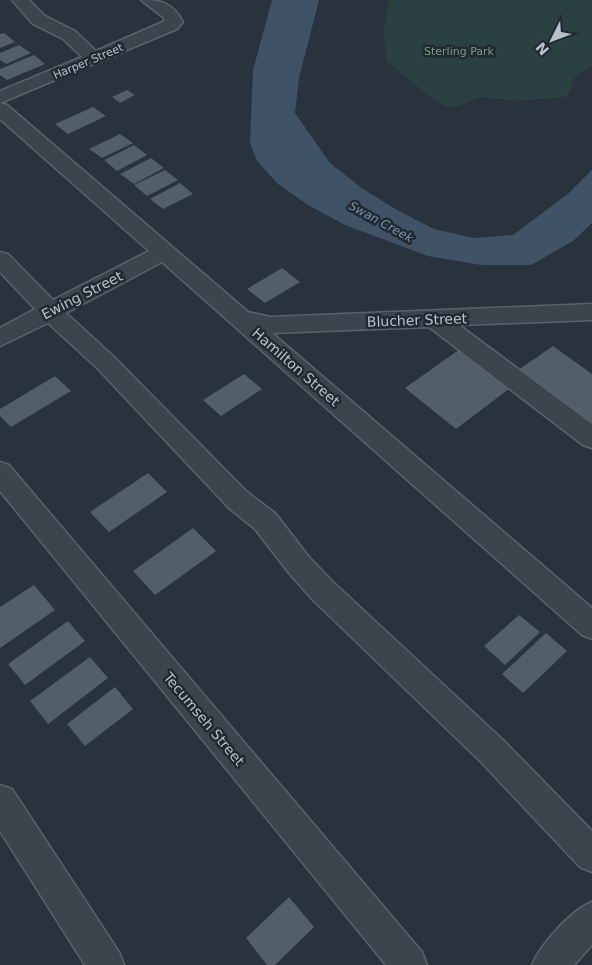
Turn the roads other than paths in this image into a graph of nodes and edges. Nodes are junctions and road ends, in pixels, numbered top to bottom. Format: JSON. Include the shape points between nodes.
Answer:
{"nodes":[{"id":1,"x":20,"y":0,"type":"edge"},
{"id":2,"x":149,"y":0,"type":"edge"},
{"id":3,"x":93,"y":58,"type":"junction"},
{"id":4,"x":0,"y":98,"type":"edge"},
{"id":5,"x":0,"y":109,"type":"edge"},
{"id":6,"x":164,"y":252,"type":"junction"},
{"id":7,"x":0,"y":259,"type":"edge"},
{"id":8,"x":51,"y":311,"type":"junction"},
{"id":9,"x":592,"y":312,"type":"edge"},
{"id":10,"x":242,"y":319,"type":"junction"},
{"id":11,"x":436,"y":320,"type":"junction"},
{"id":12,"x":0,"y":338,"type":"edge"},
{"id":13,"x":592,"y":438,"type":"edge"},
{"id":14,"x":0,"y":472,"type":"edge"},
{"id":15,"x":592,"y":626,"type":"edge"},
{"id":16,"x":0,"y":801,"type":"edge"},
{"id":17,"x":592,"y":855,"type":"edge"},
{"id":18,"x":592,"y":919,"type":"edge"},
{"id":19,"x":106,"y":965,"type":"edge"},
{"id":20,"x":409,"y":965,"type":"edge"},
{"id":21,"x":550,"y":965,"type":"edge"}],
"edges":[{"from":1,"to":3,"type":"street","via":[[39,20],[69,35]]},
{"from":2,"to":3,"type":"street","name":"Harper Street","via":[[170,14],[174,22]]},
{"from":3,"to":4,"type":"street","name":"Harper Street"},
{"from":5,"to":6,"type":"street","name":"Hamilton Street"},
{"from":6,"to":8,"type":"street","name":"Ewing Street"},
{"from":6,"to":10,"type":"street","name":"Hamilton Street"},
{"from":7,"to":8,"type":"street"},
{"from":8,"to":12,"type":"street","name":"Ewing Street"},
{"from":8,"to":17,"type":"street","via":[[105,362],[238,500],[265,521],[323,590],[492,750]]},
{"from":9,"to":11,"type":"street","name":"Blucher Street"},
{"from":10,"to":11,"type":"street","name":"Blucher Street","via":[[270,325]]},
{"from":10,"to":15,"type":"street","name":"Hamilton Street"},
{"from":11,"to":13,"type":"street"},
{"from":14,"to":20,"type":"street","name":"Tecumseh Street"},
{"from":16,"to":19,"type":"street"},
{"from":18,"to":21,"type":"street"}]}
